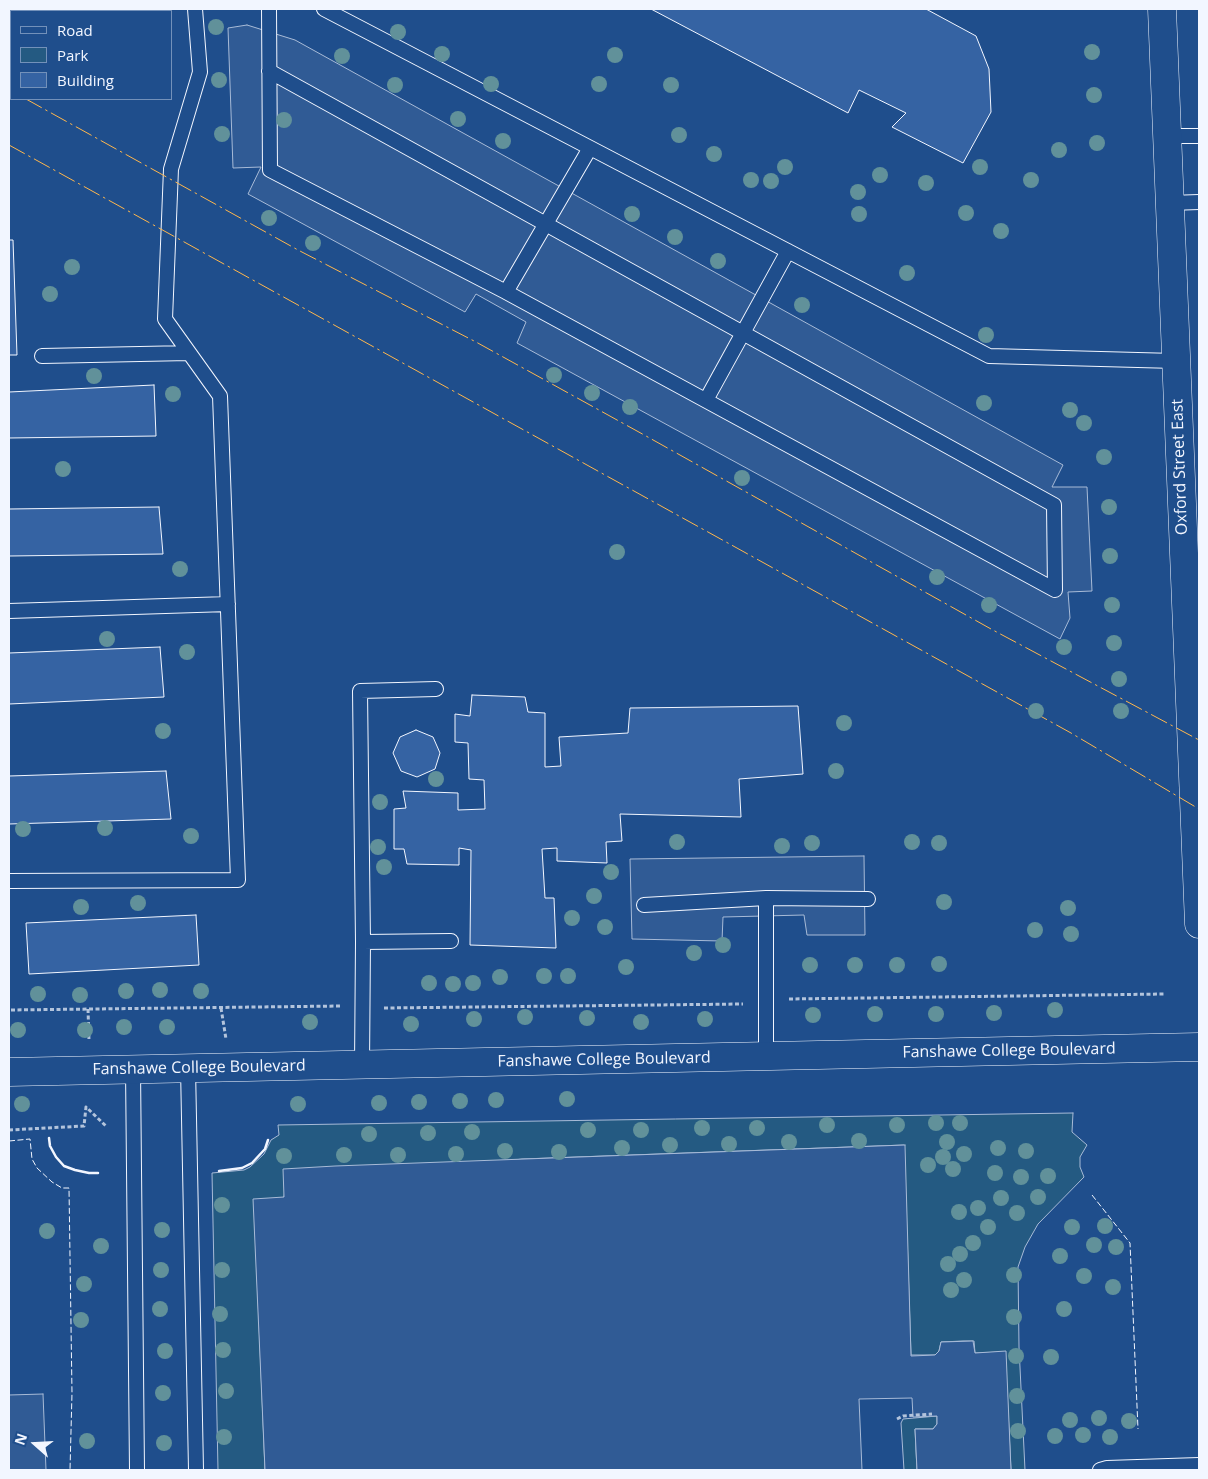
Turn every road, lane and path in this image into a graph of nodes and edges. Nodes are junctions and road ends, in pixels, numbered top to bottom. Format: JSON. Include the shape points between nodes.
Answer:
{"nodes":[{"id":1,"x":195,"y":9,"type":"edge"},
{"id":2,"x":269,"y":9,"type":"edge"},
{"id":3,"x":324,"y":9,"type":"edge"},
{"id":4,"x":1162,"y":9,"type":"edge"},
{"id":5,"x":269,"y":71,"type":"junction"},
{"id":6,"x":1167,"y":136,"type":"junction"},
{"id":7,"x":1199,"y":136,"type":"edge"},
{"id":8,"x":590,"y":148,"type":"junction"},
{"id":9,"x":1199,"y":202,"type":"edge"},
{"id":10,"x":1170,"y":203,"type":"junction"},
{"id":11,"x":545,"y":225,"type":"junction"},
{"id":12,"x":788,"y":251,"type":"junction"},
{"id":13,"x":506,"y":292,"type":"junction"},
{"id":14,"x":743,"y":333,"type":"junction"},
{"id":15,"x":188,"y":353,"type":"junction"},
{"id":16,"x":42,"y":356,"type":"dead end"},
{"id":17,"x":1175,"y":361,"type":"junction"},
{"id":18,"x":706,"y":400,"type":"junction"},
{"id":19,"x":228,"y":604,"type":"junction"},
{"id":20,"x":9,"y":611,"type":"edge"},
{"id":21,"x":436,"y":688,"type":"dead end"},
{"id":22,"x":9,"y":881,"type":"edge"},
{"id":23,"x":766,"y":898,"type":"junction"},
{"id":24,"x":868,"y":899,"type":"dead end"},
{"id":25,"x":644,"y":905,"type":"dead end"},
{"id":26,"x":1199,"y":924,"type":"edge"},
{"id":27,"x":451,"y":941,"type":"dead end"},
{"id":28,"x":363,"y":942,"type":"junction"},
{"id":29,"x":1165,"y":994,"type":"dead end"},
{"id":30,"x":780,"y":999,"type":"dead end"},
{"id":31,"x":753,"y":1004,"type":"dead end"},
{"id":32,"x":344,"y":1006,"type":"dead end"},
{"id":33,"x":221,"y":1008,"type":"junction"},
{"id":34,"x":376,"y":1008,"type":"dead end"},
{"id":35,"x":88,"y":1009,"type":"junction"},
{"id":36,"x":11,"y":1010,"type":"dead end"},
{"id":37,"x":226,"y":1040,"type":"dead end"},
{"id":38,"x":89,"y":1041,"type":"dead end"},
{"id":39,"x":1199,"y":1048,"type":"edge"},
{"id":40,"x":766,"y":1056,"type":"junction"},
{"id":41,"x":362,"y":1065,"type":"junction"},
{"id":42,"x":188,"y":1068,"type":"junction"},
{"id":43,"x":133,"y":1069,"type":"junction"},
{"id":44,"x":9,"y":1072,"type":"edge"},
{"id":45,"x":107,"y":1127,"type":"dead end"},
{"id":46,"x":9,"y":1130,"type":"edge"},
{"id":47,"x":932,"y":1414,"type":"dead end"},
{"id":48,"x":897,"y":1419,"type":"dead end"},
{"id":49,"x":1199,"y":1465,"type":"edge"},
{"id":50,"x":138,"y":1470,"type":"edge"},
{"id":51,"x":196,"y":1470,"type":"edge"},
{"id":52,"x":1100,"y":1470,"type":"edge"}],
"edges":[{"from":1,"to":15,"type":"lane","via":[[200,72],[171,169],[164,319]]},
{"from":2,"to":5,"type":"lane"},
{"from":3,"to":8,"type":"lane"},
{"from":4,"to":6,"type":"street","name":"Oxford Street East"},
{"from":5,"to":11,"type":"lane"},
{"from":5,"to":13,"type":"lane","via":[[270,170]]},
{"from":6,"to":7,"type":"lane"},
{"from":6,"to":10,"type":"street","name":"Oxford Street East"},
{"from":8,"to":11,"type":"lane"},
{"from":8,"to":12,"type":"lane"},
{"from":9,"to":10,"type":"lane"},
{"from":10,"to":17,"type":"street","name":"Oxford Street East"},
{"from":11,"to":13,"type":"lane"},
{"from":11,"to":14,"type":"lane"},
{"from":12,"to":14,"type":"lane"},
{"from":12,"to":17,"type":"lane","via":[[989,356]]},
{"from":13,"to":18,"type":"lane"},
{"from":14,"to":18,"type":"lane"},
{"from":14,"to":18,"type":"lane","via":[[1054,505],[1055,590]]},
{"from":15,"to":16,"type":"lane"},
{"from":15,"to":19,"type":"lane","via":[[220,396]]},
{"from":17,"to":26,"type":"street","name":"Oxford Street East"},
{"from":19,"to":20,"type":"lane"},
{"from":19,"to":22,"type":"lane","via":[[238,880]]},
{"from":21,"to":28,"type":"lane","via":[[360,691]]},
{"from":23,"to":24,"type":"lane"},
{"from":23,"to":25,"type":"lane"},
{"from":23,"to":40,"type":"lane"},
{"from":27,"to":28,"type":"lane"},
{"from":28,"to":41,"type":"lane"},
{"from":29,"to":30,"type":"path"},
{"from":31,"to":34,"type":"path"},
{"from":32,"to":33,"type":"path"},
{"from":33,"to":35,"type":"path"},
{"from":33,"to":37,"type":"path"},
{"from":35,"to":36,"type":"path"},
{"from":35,"to":38,"type":"path"},
{"from":39,"to":40,"type":"street","name":"Fanshawe College Boulevard"},
{"from":40,"to":41,"type":"street","name":"Fanshawe College Boulevard"},
{"from":41,"to":42,"type":"street","name":"Fanshawe College Boulevard"},
{"from":42,"to":43,"type":"street","name":"Fanshawe College Boulevard"},
{"from":42,"to":51,"type":"lane"},
{"from":43,"to":44,"type":"street","name":"Fanshawe College Boulevard"},
{"from":43,"to":50,"type":"lane"},
{"from":45,"to":46,"type":"path","via":[[86,1107],[84,1126]]},
{"from":47,"to":48,"type":"path"},
{"from":49,"to":52,"type":"lane"}]}
